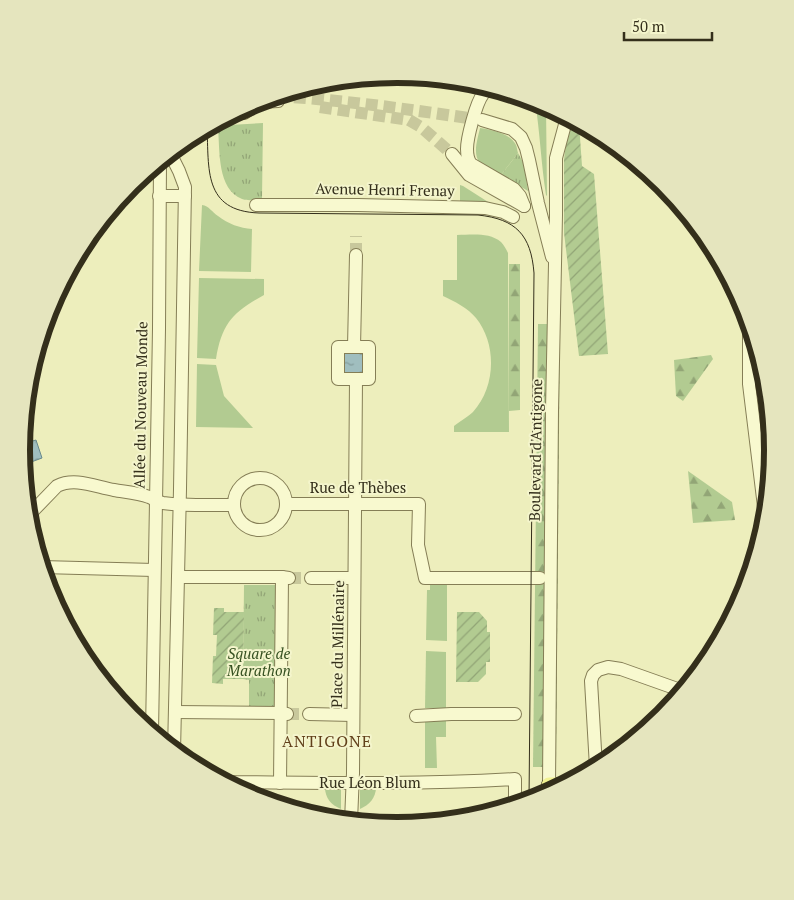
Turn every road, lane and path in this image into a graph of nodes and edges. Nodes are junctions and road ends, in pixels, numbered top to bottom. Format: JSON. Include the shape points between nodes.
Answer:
{"nodes":[{"id":1,"x":484,"y":94,"type":"edge"},
{"id":2,"x":482,"y":120,"type":"tunnel mouth"},
{"id":3,"x":565,"y":124,"type":"edge"},
{"id":4,"x":452,"y":154,"type":"tunnel mouth"},
{"id":5,"x":173,"y":160,"type":"edge"},
{"id":6,"x":160,"y":170,"type":"edge"},
{"id":7,"x":159,"y":196,"type":"junction"},
{"id":8,"x":185,"y":196,"type":"junction"},
{"id":9,"x":256,"y":205,"type":"dead end"},
{"id":10,"x":524,"y":206,"type":"junction"},
{"id":11,"x":513,"y":217,"type":"dead end"},
{"id":12,"x":545,"y":232,"type":"junction"},
{"id":13,"x":356,"y":255,"type":"tunnel mouth"},
{"id":14,"x":556,"y":270,"type":"junction"},
{"id":15,"x":749,"y":347,"type":"edge"},
{"id":16,"x":354,"y":348,"type":"junction"},
{"id":17,"x":356,"y":379,"type":"junction"},
{"id":18,"x":762,"y":489,"type":"edge"},
{"id":19,"x":155,"y":501,"type":"junction"},
{"id":20,"x":180,"y":504,"type":"junction"},
{"id":21,"x":286,"y":504,"type":"junction"},
{"id":22,"x":355,"y":504,"type":"junction"},
{"id":23,"x":233,"y":505,"type":"junction"},
{"id":24,"x":35,"y":509,"type":"edge"},
{"id":25,"x":49,"y":567,"type":"edge"},
{"id":26,"x":154,"y":570,"type":"junction"},
{"id":27,"x":178,"y":577,"type":"junction"},
{"id":28,"x":311,"y":578,"type":"tunnel mouth"},
{"id":29,"x":354,"y":578,"type":"junction"},
{"id":30,"x":540,"y":578,"type":"dead end"},
{"id":31,"x":153,"y":646,"type":"junction"},
{"id":32,"x":176,"y":646,"type":"junction"},
{"id":33,"x":676,"y":688,"type":"edge"},
{"id":34,"x":175,"y":712,"type":"junction"},
{"id":35,"x":284,"y":713,"type":"junction"},
{"id":36,"x":309,"y":714,"type":"tunnel mouth"},
{"id":37,"x":515,"y":714,"type":"dead end"},
{"id":38,"x":353,"y":715,"type":"junction"},
{"id":39,"x":416,"y":716,"type":"dead end"},
{"id":40,"x":152,"y":723,"type":"edge"},
{"id":41,"x":174,"y":741,"type":"edge"},
{"id":42,"x":595,"y":758,"type":"edge"},
{"id":43,"x":554,"y":781,"type":"edge"},
{"id":44,"x":242,"y":782,"type":"edge"},
{"id":45,"x":280,"y":783,"type":"junction"},
{"id":46,"x":352,"y":783,"type":"junction"},
{"id":47,"x":515,"y":798,"type":"edge"},
{"id":48,"x":351,"y":814,"type":"edge"}],
"edges":[{"from":1,"to":10,"type":"street","via":[[469,135],[468,160],[514,189]]},
{"from":2,"to":12,"type":"street","via":[[512,129],[521,137]]},
{"from":3,"to":14,"type":"street","name":"Boulevard d'Antigone","via":[[556,158]]},
{"from":4,"to":10,"type":"street","via":[[469,175]]},
{"from":5,"to":8,"type":"street","via":[[183,179]]},
{"from":6,"to":7,"type":"street","name":"Allée du Nouveau Monde"},
{"from":7,"to":8,"type":"street"},
{"from":7,"to":19,"type":"street","name":"Allée du Nouveau Monde"},
{"from":8,"to":20,"type":"street"},
{"from":9,"to":11,"type":"street","name":"Avenue Henri Frenay","via":[[484,208]]},
{"from":10,"to":12,"type":"street","via":[[534,212]]},
{"from":12,"to":14,"type":"street"},
{"from":13,"to":16,"type":"street"},
{"from":14,"to":43,"type":"street","name":"Boulevard d'Antigone","via":[[552,420]]},
{"from":15,"to":18,"type":"street","via":[[749,384]]},
{"from":16,"to":17,"type":"street","via":[[369,348],[369,379]]},
{"from":16,"to":17,"type":"street","via":[[338,347],[338,379]]},
{"from":17,"to":22,"type":"street","name":"Place du Millénaire"},
{"from":19,"to":20,"type":"street"},
{"from":19,"to":24,"type":"street","name":"Allée du Nouveau Monde","via":[[88,484],[63,483]]},
{"from":19,"to":26,"type":"street"},
{"from":20,"to":23,"type":"street"},
{"from":20,"to":27,"type":"street"},
{"from":21,"to":22,"type":"street","name":"Rue de Thèbes"},
{"from":21,"to":23,"type":"street","via":[[279,523],[260,531],[242,524]]},
{"from":21,"to":23,"type":"street","via":[[278,485],[259,478],[241,486]]},
{"from":22,"to":29,"type":"street","name":"Place du Millénaire"},
{"from":22,"to":30,"type":"street","name":"Rue de Thèbes","via":[[419,504],[418,546],[425,578]]},
{"from":25,"to":26,"type":"street"},
{"from":26,"to":31,"type":"street"},
{"from":27,"to":32,"type":"street"},
{"from":27,"to":35,"type":"street","via":[[286,578]]},
{"from":28,"to":29,"type":"street"},
{"from":29,"to":38,"type":"street","name":"Place du Millénaire"},
{"from":31,"to":32,"type":"street"},
{"from":31,"to":40,"type":"street"},
{"from":32,"to":34,"type":"street"},
{"from":33,"to":42,"type":"street","via":[[620,669],[608,667],[598,670],[591,681]]},
{"from":34,"to":35,"type":"street"},
{"from":34,"to":41,"type":"street"},
{"from":35,"to":45,"type":"street"},
{"from":36,"to":38,"type":"street"},
{"from":37,"to":39,"type":"street"},
{"from":38,"to":46,"type":"street","name":"Place du Millénaire"},
{"from":44,"to":45,"type":"street","name":"Rue Léon Blum"},
{"from":45,"to":46,"type":"street","name":"Rue Léon Blum"},
{"from":46,"to":47,"type":"street","name":"Rue Léon Blum","via":[[514,779]]},
{"from":46,"to":48,"type":"street","name":"Place du Millénaire"}]}
